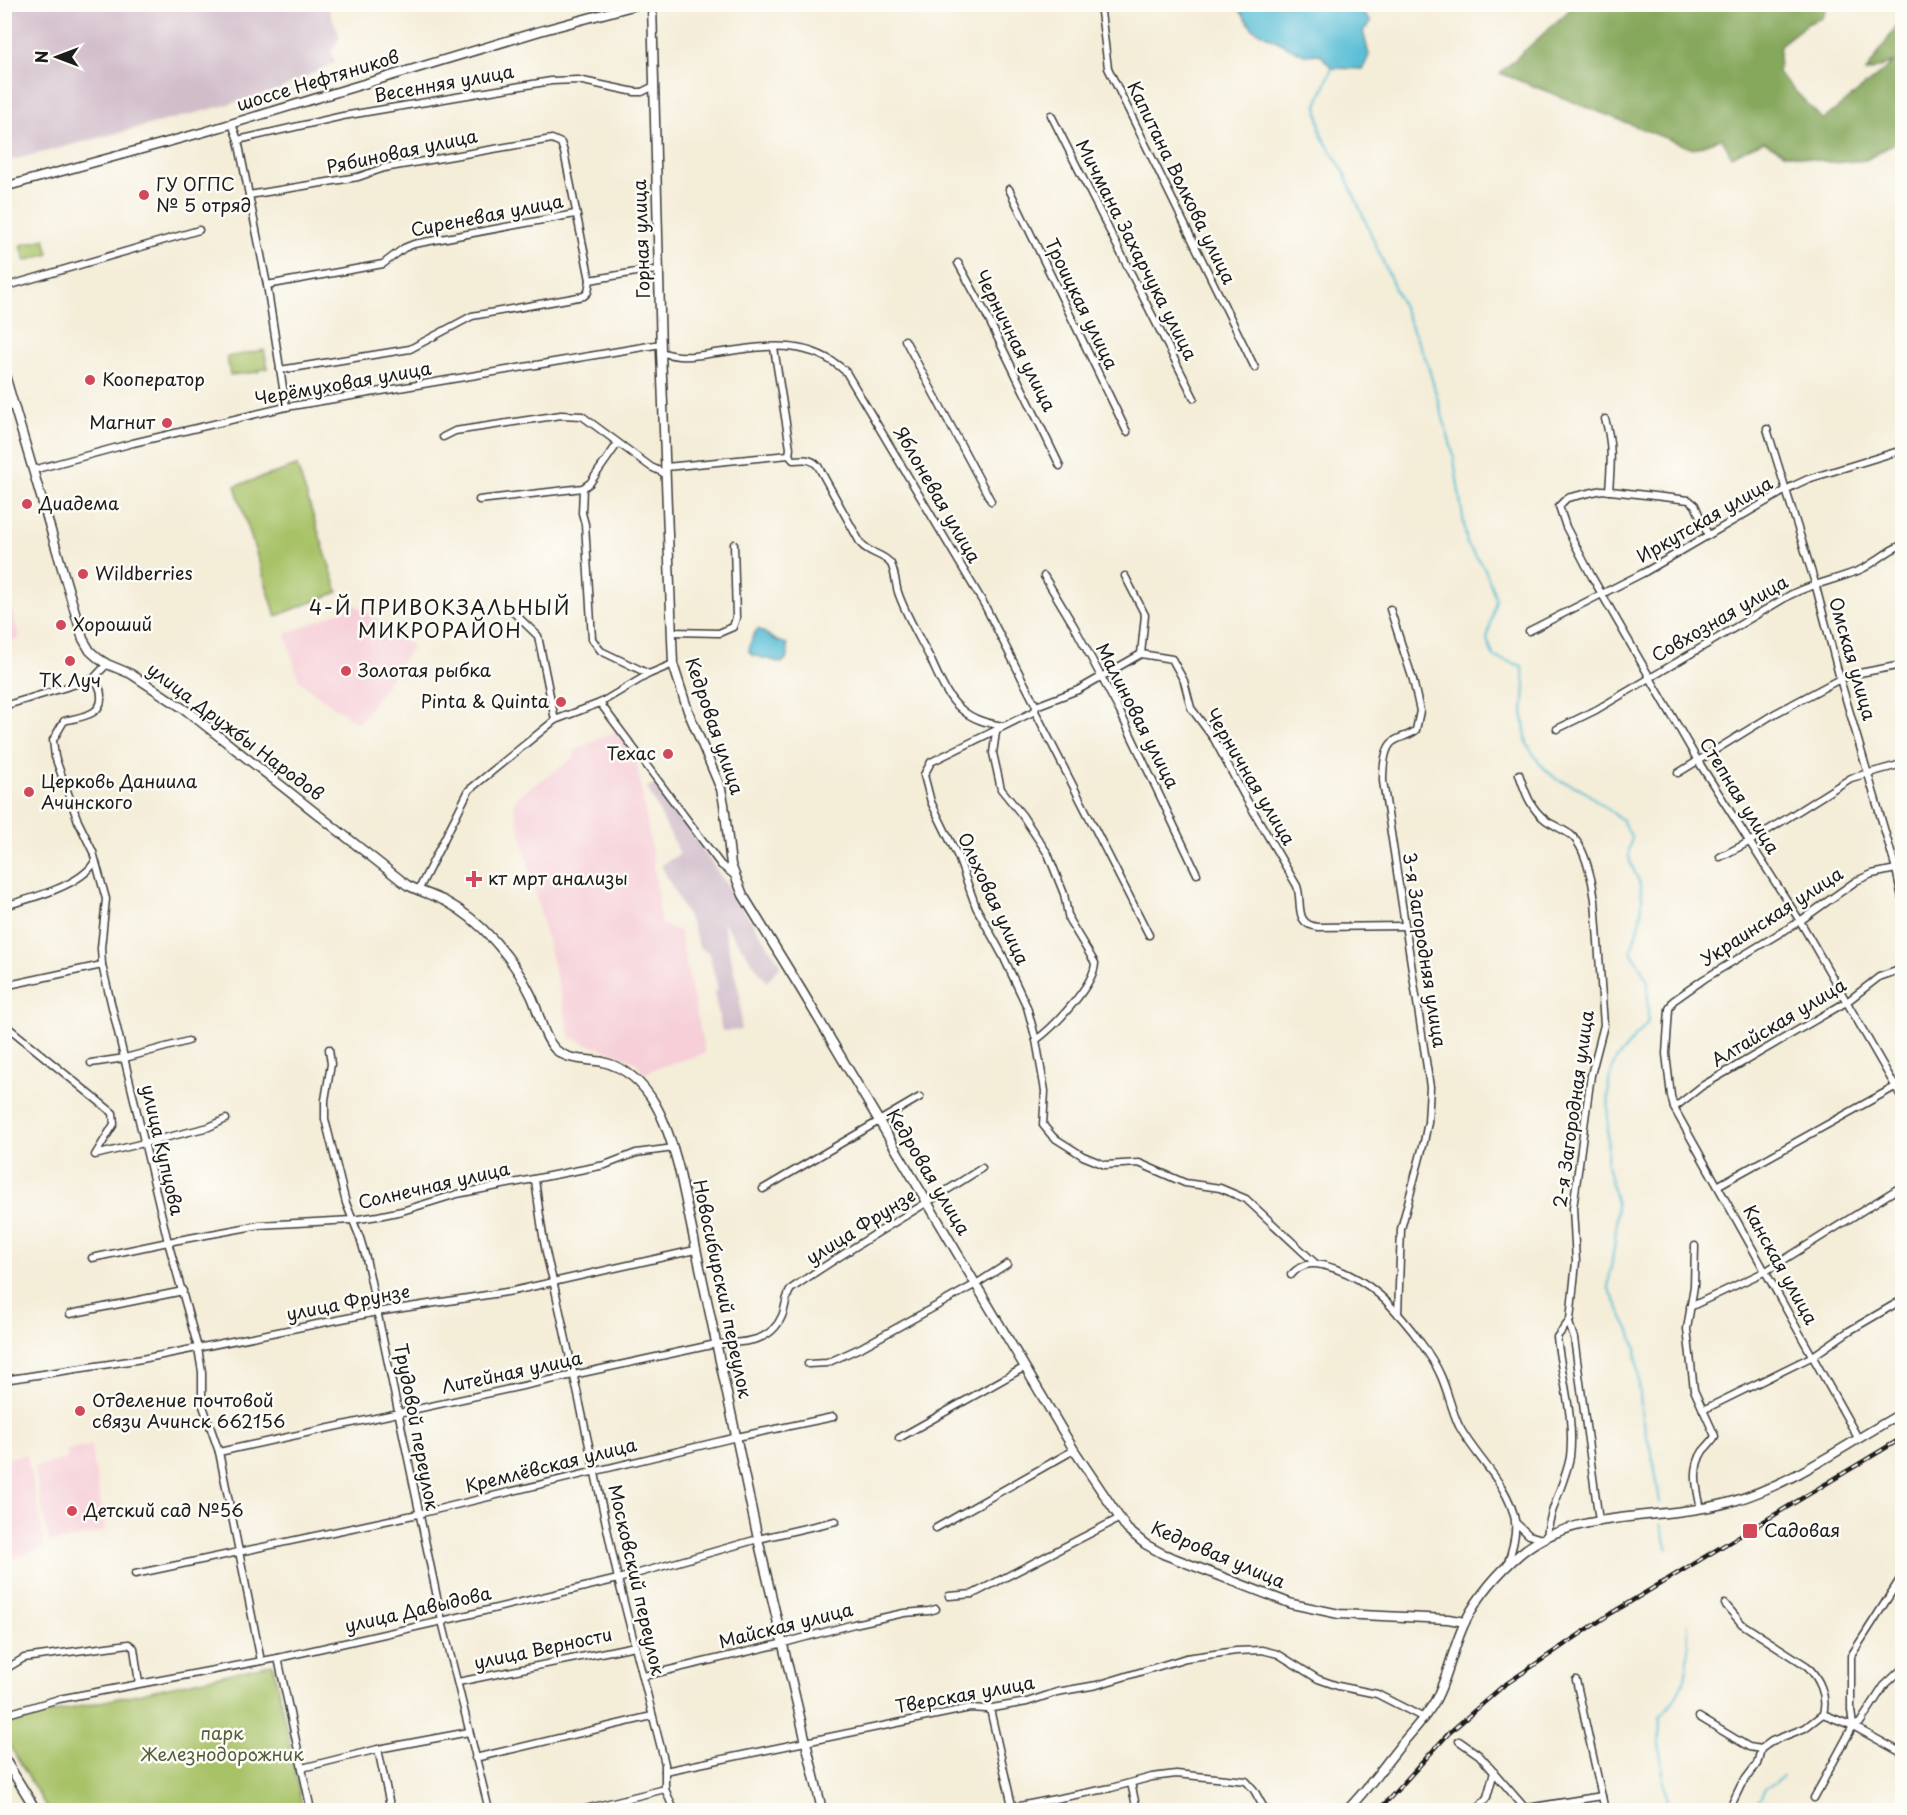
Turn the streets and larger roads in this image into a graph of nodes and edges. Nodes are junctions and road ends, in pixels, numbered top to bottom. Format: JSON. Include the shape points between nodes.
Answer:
{"nodes":[{"id":1,"x":640,"y":4,"type":"edge"},
{"id":2,"x":652,"y":4,"type":"edge"},
{"id":3,"x":1100,"y":4,"type":"edge"},
{"id":4,"x":654,"y":86,"type":"junction"},
{"id":5,"x":1051,"y":115,"type":"dead end"},
{"id":6,"x":232,"y":124,"type":"junction"},
{"id":7,"x":237,"y":140,"type":"junction"},
{"id":8,"x":4,"y":187,"type":"edge"},
{"id":9,"x":1009,"y":189,"type":"dead end"},
{"id":10,"x":249,"y":195,"type":"junction"},
{"id":11,"x":575,"y":214,"type":"junction"},
{"id":12,"x":199,"y":230,"type":"dead end"},
{"id":13,"x":958,"y":263,"type":"dead end"},
{"id":14,"x":659,"y":270,"type":"junction"},
{"id":15,"x":590,"y":279,"type":"junction"},
{"id":16,"x":267,"y":285,"type":"junction"},
{"id":17,"x":4,"y":287,"type":"edge"},
{"id":18,"x":905,"y":340,"type":"dead end"},
{"id":19,"x":661,"y":348,"type":"junction"},
{"id":20,"x":774,"y":348,"type":"junction"},
{"id":21,"x":1255,"y":368,"type":"dead end"},
{"id":22,"x":280,"y":370,"type":"junction"},
{"id":23,"x":4,"y":372,"type":"edge"},
{"id":24,"x":1194,"y":398,"type":"dead end"},
{"id":25,"x":286,"y":407,"type":"junction"},
{"id":26,"x":1605,"y":419,"type":"dead end"},
{"id":27,"x":1767,"y":429,"type":"dead end"},
{"id":28,"x":1126,"y":432,"type":"dead end"},
{"id":29,"x":443,"y":437,"type":"dead end"},
{"id":30,"x":618,"y":443,"type":"junction"},
{"id":31,"x":1902,"y":450,"type":"edge"},
{"id":32,"x":789,"y":455,"type":"junction"},
{"id":33,"x":1060,"y":466,"type":"dead end"},
{"id":34,"x":33,"y":470,"type":"junction"},
{"id":35,"x":666,"y":470,"type":"junction"},
{"id":36,"x":584,"y":488,"type":"junction"},
{"id":37,"x":1786,"y":490,"type":"junction"},
{"id":38,"x":1609,"y":491,"type":"junction"},
{"id":39,"x":479,"y":500,"type":"dead end"},
{"id":40,"x":990,"y":501,"type":"dead end"},
{"id":41,"x":1708,"y":535,"type":"junction"},
{"id":42,"x":734,"y":544,"type":"dead end"},
{"id":43,"x":1902,"y":545,"type":"edge"},
{"id":44,"x":1044,"y":576,"type":"dead end"},
{"id":45,"x":1125,"y":576,"type":"dead end"},
{"id":46,"x":1815,"y":584,"type":"junction"},
{"id":47,"x":1602,"y":593,"type":"junction"},
{"id":48,"x":510,"y":609,"type":"dead end"},
{"id":49,"x":1390,"y":609,"type":"dead end"},
{"id":50,"x":672,"y":632,"type":"junction"},
{"id":51,"x":1529,"y":632,"type":"dead end"},
{"id":52,"x":1141,"y":654,"type":"junction"},
{"id":53,"x":107,"y":664,"type":"junction"},
{"id":54,"x":674,"y":664,"type":"junction"},
{"id":55,"x":1902,"y":665,"type":"edge"},
{"id":56,"x":648,"y":674,"type":"junction"},
{"id":57,"x":1101,"y":677,"type":"junction"},
{"id":58,"x":1650,"y":677,"type":"junction"},
{"id":59,"x":93,"y":679,"type":"junction"},
{"id":60,"x":1840,"y":679,"type":"junction"},
{"id":61,"x":600,"y":703,"type":"junction"},
{"id":62,"x":4,"y":706,"type":"edge"},
{"id":63,"x":1035,"y":709,"type":"junction"},
{"id":64,"x":555,"y":720,"type":"junction"},
{"id":65,"x":1003,"y":726,"type":"junction"},
{"id":66,"x":1557,"y":729,"type":"dead end"},
{"id":67,"x":996,"y":732,"type":"junction"},
{"id":68,"x":1698,"y":761,"type":"junction"},
{"id":69,"x":1902,"y":764,"type":"edge"},
{"id":70,"x":1869,"y":772,"type":"junction"},
{"id":71,"x":1678,"y":773,"type":"dead end"},
{"id":72,"x":1519,"y":774,"type":"dead end"},
{"id":73,"x":1749,"y":842,"type":"junction"},
{"id":74,"x":1720,"y":857,"type":"dead end"},
{"id":75,"x":95,"y":860,"type":"junction"},
{"id":76,"x":1896,"y":869,"type":"junction"},
{"id":77,"x":1197,"y":874,"type":"dead end"},
{"id":78,"x":734,"y":875,"type":"junction"},
{"id":79,"x":418,"y":891,"type":"junction"},
{"id":80,"x":1902,"y":898,"type":"edge"},
{"id":81,"x":4,"y":906,"type":"edge"},
{"id":82,"x":1800,"y":921,"type":"junction"},
{"id":83,"x":1404,"y":926,"type":"junction"},
{"id":84,"x":1149,"y":935,"type":"dead end"},
{"id":85,"x":102,"y":965,"type":"junction"},
{"id":86,"x":1902,"y":969,"type":"edge"},
{"id":87,"x":4,"y":986,"type":"edge"},
{"id":88,"x":1848,"y":1001,"type":"junction"},
{"id":89,"x":4,"y":1024,"type":"edge"},
{"id":90,"x":1036,"y":1040,"type":"junction"},
{"id":91,"x":188,"y":1041,"type":"dead end"},
{"id":92,"x":329,"y":1049,"type":"dead end"},
{"id":93,"x":125,"y":1058,"type":"junction"},
{"id":94,"x":91,"y":1063,"type":"dead end"},
{"id":95,"x":1902,"y":1083,"type":"edge"},
{"id":96,"x":1894,"y":1086,"type":"junction"},
{"id":97,"x":920,"y":1097,"type":"dead end"},
{"id":98,"x":1902,"y":1098,"type":"edge"},
{"id":99,"x":1674,"y":1108,"type":"junction"},
{"id":100,"x":226,"y":1119,"type":"dead end"},
{"id":101,"x":880,"y":1122,"type":"junction"},
{"id":102,"x":145,"y":1143,"type":"junction"},
{"id":103,"x":674,"y":1148,"type":"junction"},
{"id":104,"x":982,"y":1168,"type":"dead end"},
{"id":105,"x":535,"y":1180,"type":"junction"},
{"id":106,"x":1719,"y":1185,"type":"junction"},
{"id":107,"x":1902,"y":1186,"type":"edge"},
{"id":108,"x":763,"y":1189,"type":"dead end"},
{"id":109,"x":927,"y":1203,"type":"junction"},
{"id":110,"x":352,"y":1220,"type":"junction"},
{"id":111,"x":168,"y":1242,"type":"junction"},
{"id":112,"x":1695,"y":1246,"type":"dead end"},
{"id":113,"x":695,"y":1250,"type":"junction"},
{"id":114,"x":92,"y":1258,"type":"dead end"},
{"id":115,"x":1315,"y":1263,"type":"junction"},
{"id":116,"x":1007,"y":1264,"type":"dead end"},
{"id":117,"x":1766,"y":1271,"type":"junction"},
{"id":118,"x":1291,"y":1275,"type":"dead end"},
{"id":119,"x":553,"y":1280,"type":"junction"},
{"id":120,"x":976,"y":1284,"type":"junction"},
{"id":121,"x":183,"y":1291,"type":"junction"},
{"id":122,"x":1902,"y":1300,"type":"edge"},
{"id":123,"x":1690,"y":1308,"type":"junction"},
{"id":124,"x":377,"y":1312,"type":"junction"},
{"id":125,"x":70,"y":1314,"type":"dead end"},
{"id":126,"x":1398,"y":1314,"type":"junction"},
{"id":127,"x":1569,"y":1323,"type":"junction"},
{"id":128,"x":774,"y":1328,"type":"joint"},
{"id":129,"x":716,"y":1344,"type":"junction"},
{"id":130,"x":198,"y":1348,"type":"junction"},
{"id":131,"x":1813,"y":1356,"type":"junction"},
{"id":132,"x":808,"y":1365,"type":"dead end"},
{"id":133,"x":1025,"y":1367,"type":"junction"},
{"id":134,"x":574,"y":1375,"type":"junction"},
{"id":135,"x":4,"y":1380,"type":"edge"},
{"id":136,"x":1703,"y":1410,"type":"junction"},
{"id":137,"x":398,"y":1413,"type":"junction"},
{"id":138,"x":1902,"y":1413,"type":"edge"},
{"id":139,"x":833,"y":1417,"type":"dead end"},
{"id":140,"x":736,"y":1437,"type":"junction"},
{"id":141,"x":899,"y":1438,"type":"dead end"},
{"id":142,"x":1858,"y":1438,"type":"junction"},
{"id":143,"x":1074,"y":1450,"type":"junction"},
{"id":144,"x":219,"y":1452,"type":"junction"},
{"id":145,"x":595,"y":1470,"type":"junction"},
{"id":146,"x":1701,"y":1509,"type":"junction"},
{"id":147,"x":418,"y":1514,"type":"junction"},
{"id":148,"x":1120,"y":1518,"type":"junction"},
{"id":149,"x":836,"y":1521,"type":"dead end"},
{"id":150,"x":1599,"y":1521,"type":"junction"},
{"id":151,"x":1515,"y":1522,"type":"junction"},
{"id":152,"x":936,"y":1528,"type":"dead end"},
{"id":153,"x":1545,"y":1538,"type":"junction"},
{"id":154,"x":758,"y":1539,"type":"junction"},
{"id":155,"x":238,"y":1553,"type":"junction"},
{"id":156,"x":1506,"y":1567,"type":"junction"},
{"id":157,"x":135,"y":1574,"type":"dead end"},
{"id":158,"x":1902,"y":1576,"type":"edge"},
{"id":159,"x":618,"y":1579,"type":"junction"},
{"id":160,"x":949,"y":1596,"type":"dead end"},
{"id":161,"x":1725,"y":1604,"type":"dead end"},
{"id":162,"x":936,"y":1609,"type":"dead end"},
{"id":163,"x":442,"y":1621,"type":"junction"},
{"id":164,"x":1465,"y":1622,"type":"junction"},
{"id":165,"x":784,"y":1643,"type":"junction"},
{"id":166,"x":635,"y":1646,"type":"junction"},
{"id":167,"x":278,"y":1658,"type":"junction"},
{"id":168,"x":261,"y":1661,"type":"junction"},
{"id":169,"x":1902,"y":1669,"type":"edge"},
{"id":170,"x":4,"y":1670,"type":"edge"},
{"id":171,"x":644,"y":1676,"type":"junction"},
{"id":172,"x":1576,"y":1680,"type":"dead end"},
{"id":173,"x":458,"y":1682,"type":"junction"},
{"id":174,"x":139,"y":1683,"type":"junction"},
{"id":175,"x":990,"y":1708,"type":"junction"},
{"id":176,"x":1823,"y":1714,"type":"junction"},
{"id":177,"x":4,"y":1715,"type":"edge"},
{"id":178,"x":652,"y":1716,"type":"junction"},
{"id":179,"x":1699,"y":1717,"type":"dead end"},
{"id":180,"x":1424,"y":1718,"type":"junction"},
{"id":181,"x":1853,"y":1726,"type":"junction"},
{"id":182,"x":469,"y":1732,"type":"junction"},
{"id":183,"x":1459,"y":1741,"type":"dead end"},
{"id":184,"x":807,"y":1742,"type":"junction"},
{"id":185,"x":378,"y":1749,"type":"junction"},
{"id":186,"x":1761,"y":1749,"type":"junction"},
{"id":187,"x":1902,"y":1754,"type":"edge"},
{"id":188,"x":4,"y":1758,"type":"edge"},
{"id":189,"x":475,"y":1758,"type":"junction"},
{"id":190,"x":302,"y":1768,"type":"junction"},
{"id":191,"x":665,"y":1771,"type":"junction"},
{"id":192,"x":1494,"y":1772,"type":"junction"},
{"id":193,"x":1131,"y":1783,"type":"junction"},
{"id":194,"x":665,"y":1789,"type":"junction"},
{"id":195,"x":1602,"y":1796,"type":"junction"},
{"id":196,"x":1815,"y":1798,"type":"dead end"},
{"id":197,"x":1526,"y":1808,"type":"junction"},
{"id":198,"x":1012,"y":1809,"type":"edge"},
{"id":199,"x":36,"y":1810,"type":"edge"},
{"id":200,"x":311,"y":1810,"type":"edge"},
{"id":201,"x":392,"y":1810,"type":"edge"},
{"id":202,"x":489,"y":1810,"type":"edge"},
{"id":203,"x":581,"y":1810,"type":"edge"},
{"id":204,"x":674,"y":1810,"type":"edge"},
{"id":205,"x":822,"y":1810,"type":"edge"},
{"id":206,"x":999,"y":1810,"type":"edge"},
{"id":207,"x":1137,"y":1810,"type":"edge"},
{"id":208,"x":1265,"y":1810,"type":"edge"},
{"id":209,"x":1347,"y":1810,"type":"edge"},
{"id":210,"x":1477,"y":1810,"type":"edge"},
{"id":211,"x":1515,"y":1810,"type":"edge"},
{"id":212,"x":1605,"y":1810,"type":"edge"},
{"id":213,"x":1729,"y":1810,"type":"edge"}],
"edges":[{"from":1,"to":6,"type":"street","name":"шоссе Нефтяников"},
{"from":2,"to":4,"type":"street","name":"Горная улица"},
{"from":3,"to":21,"type":"street","name":"Капитана Волкова улица","via":[[1108,68]]},
{"from":4,"to":7,"type":"street","name":"Весенняя улица","via":[[635,92],[567,79],[343,116]]},
{"from":4,"to":14,"type":"street","name":"Горная улица"},
{"from":5,"to":24,"type":"street","name":"Мичмана Захарчука улица"},
{"from":6,"to":7,"type":"street"},
{"from":6,"to":8,"type":"street","name":"шоссе Нефтяников"},
{"from":7,"to":10,"type":"street"},
{"from":9,"to":28,"type":"street","name":"Троицкая улица"},
{"from":10,"to":11,"type":"street","name":"Рябиновая улица","via":[[548,139],[561,143]]},
{"from":10,"to":16,"type":"street"},
{"from":11,"to":15,"type":"street"},
{"from":11,"to":16,"type":"street","name":"Сиреневая улица","via":[[414,244],[383,264]]},
{"from":12,"to":17,"type":"street"},
{"from":13,"to":33,"type":"street","name":"Черничная улица"},
{"from":14,"to":15,"type":"street"},
{"from":14,"to":19,"type":"street","name":"Горная улица"},
{"from":15,"to":22,"type":"street","via":[[588,291],[579,297],[472,316],[411,349]]},
{"from":16,"to":22,"type":"street"},
{"from":18,"to":40,"type":"street"},
{"from":19,"to":20,"type":"street","name":"Черёмуховая улица","via":[[683,358]]},
{"from":19,"to":25,"type":"street","name":"Черёмуховая улица"},
{"from":19,"to":35,"type":"street","name":"Горная улица"},
{"from":20,"to":32,"type":"street"},
{"from":20,"to":63,"type":"street","name":"Яблоневая улица","via":[[815,351],[846,372],[984,604]]},
{"from":22,"to":25,"type":"street"},
{"from":23,"to":34,"type":"street","name":"улица Дружбы Народов"},
{"from":25,"to":34,"type":"street","name":"Черёмуховая улица"},
{"from":26,"to":38,"type":"street","via":[[1612,452]]},
{"from":27,"to":37,"type":"street","name":"Омская улица"},
{"from":29,"to":30,"type":"street","via":[[455,431],[572,414],[582,416]]},
{"from":30,"to":35,"type":"street","via":[[651,467]]},
{"from":30,"to":36,"type":"street"},
{"from":31,"to":37,"type":"street","name":"Иркутская улица","via":[[1808,479]]},
{"from":32,"to":35,"type":"street"},
{"from":32,"to":65,"type":"street","via":[[793,460],[808,459],[818,466],[861,544],[890,563],[906,612],[959,708],[978,721]]},
{"from":34,"to":53,"type":"street","name":"улица Дружбы Народов","via":[[83,639],[90,651]]},
{"from":35,"to":50,"type":"street","name":"Кедровая улица"},
{"from":36,"to":39,"type":"street"},
{"from":36,"to":56,"type":"street","via":[[582,513],[592,639],[597,648]]},
{"from":37,"to":41,"type":"street","name":"Иркутская улица"},
{"from":37,"to":46,"type":"street","name":"Омская улица"},
{"from":38,"to":41,"type":"street","via":[[1689,500]]},
{"from":38,"to":47,"type":"street","name":"Степная улица","via":[[1567,498],[1559,506],[1566,527]]},
{"from":41,"to":47,"type":"street","name":"Иркутская улица"},
{"from":42,"to":50,"type":"street","via":[[733,627],[719,633]]},
{"from":43,"to":46,"type":"street","name":"Совхозная улица","via":[[1859,570]]},
{"from":44,"to":57,"type":"street","name":"Малиновая улица"},
{"from":45,"to":52,"type":"street","via":[[1145,615]]},
{"from":46,"to":58,"type":"street","name":"Совхозная улица"},
{"from":46,"to":60,"type":"street","name":"Омская улица"},
{"from":47,"to":51,"type":"street","name":"Иркутская улица"},
{"from":47,"to":58,"type":"street","name":"Степная улица"},
{"from":48,"to":64,"type":"street","via":[[538,636]]},
{"from":49,"to":83,"type":"street","name":"3-я Загородняя улица","via":[[1420,716],[1416,730],[1390,745],[1383,772]]},
{"from":50,"to":54,"type":"street","name":"Кедровая улица"},
{"from":52,"to":57,"type":"street"},
{"from":52,"to":83,"type":"street","name":"Черничная улица","via":[[1172,659],[1184,681],[1191,708],[1214,739],[1297,886],[1305,921],[1318,927]]},
{"from":53,"to":59,"type":"street"},
{"from":53,"to":79,"type":"street","name":"улица Дружбы Народов","via":[[131,674],[187,711]]},
{"from":54,"to":56,"type":"street"},
{"from":54,"to":78,"type":"street","name":"Кедровая улица","via":[[688,711],[723,796]]},
{"from":55,"to":60,"type":"street"},
{"from":56,"to":61,"type":"street"},
{"from":57,"to":63,"type":"street"},
{"from":57,"to":77,"type":"street","name":"Малиновая улица"},
{"from":58,"to":66,"type":"street","name":"Совхозная улица"},
{"from":58,"to":68,"type":"street","name":"Степная улица"},
{"from":59,"to":62,"type":"street"},
{"from":59,"to":75,"type":"street","name":"улица Купцова","via":[[100,688],[99,706],[93,714],[64,721],[53,740],[57,766]]},
{"from":60,"to":68,"type":"street"},
{"from":60,"to":70,"type":"street","name":"Омская улица"},
{"from":61,"to":64,"type":"street"},
{"from":61,"to":78,"type":"street","via":[[721,865]]},
{"from":63,"to":65,"type":"street"},
{"from":63,"to":84,"type":"street","name":"Яблоневая улица"},
{"from":64,"to":79,"type":"street","via":[[469,790]]},
{"from":65,"to":67,"type":"street"},
{"from":67,"to":90,"type":"street","via":[[993,753],[1001,789],[1048,854],[1064,894],[1069,920],[1095,963],[1082,991],[1055,1025]]},
{"from":67,"to":90,"type":"street","name":"Ольховая улица","via":[[931,762],[924,775],[931,802],[976,907],[1027,1007]]},
{"from":68,"to":71,"type":"street"},
{"from":68,"to":73,"type":"street","name":"Степная улица"},
{"from":69,"to":70,"type":"street"},
{"from":70,"to":73,"type":"street","via":[[1844,782]]},
{"from":70,"to":76,"type":"street","name":"Омская улица"},
{"from":72,"to":127,"type":"street","name":"2-я Загородная улица","via":[[1536,811],[1576,840],[1595,900],[1604,1025],[1591,1075],[1573,1208],[1576,1262]]},
{"from":73,"to":74,"type":"street"},
{"from":73,"to":82,"type":"street","name":"Степная улица"},
{"from":75,"to":81,"type":"street","via":[[88,871],[53,892]]},
{"from":75,"to":85,"type":"street","name":"улица Купцова","via":[[106,899]]},
{"from":76,"to":80,"type":"street","name":"Омская улица"},
{"from":76,"to":82,"type":"street","name":"Украинская улица","via":[[1862,878]]},
{"from":78,"to":101,"type":"street","name":"Кедровая улица","via":[[751,910]]},
{"from":79,"to":103,"type":"street","name":"Новосибирский переулок","via":[[460,911],[496,945],[520,975],[549,1040],[559,1052],[610,1064],[625,1071],[643,1088],[661,1113]]},
{"from":82,"to":88,"type":"street","name":"Степная улица"},
{"from":82,"to":99,"type":"street","name":"Украинская улица","via":[[1704,979],[1671,1004],[1666,1054]]},
{"from":83,"to":126,"type":"street","name":"3-я Загородняя улица","via":[[1430,1087],[1424,1142],[1401,1229]]},
{"from":85,"to":87,"type":"street"},
{"from":85,"to":93,"type":"street","name":"улица Купцова"},
{"from":86,"to":88,"type":"street","name":"Алтайская улица","via":[[1879,977]]},
{"from":88,"to":96,"type":"street","name":"Степная улица"},
{"from":88,"to":99,"type":"street","name":"Алтайская улица","via":[[1702,1086]]},
{"from":89,"to":102,"type":"street","via":[[113,1113],[114,1124],[95,1155]]},
{"from":90,"to":115,"type":"street","name":"Ольховая улица","via":[[1045,1090],[1043,1125],[1053,1137],[1105,1165],[1139,1163],[1185,1183],[1220,1188],[1246,1199]]},
{"from":91,"to":93,"type":"street"},
{"from":92,"to":110,"type":"street","name":"Трудовой переулок","via":[[324,1113]]},
{"from":93,"to":94,"type":"street"},
{"from":93,"to":102,"type":"street","name":"улица Купцова"},
{"from":95,"to":96,"type":"street"},
{"from":96,"to":98,"type":"street","name":"Степная улица"},
{"from":96,"to":106,"type":"street"},
{"from":97,"to":101,"type":"street"},
{"from":99,"to":106,"type":"street","name":"Канская улица"},
{"from":100,"to":102,"type":"street"},
{"from":101,"to":108,"type":"street"},
{"from":101,"to":109,"type":"street","name":"Кедровая улица"},
{"from":102,"to":111,"type":"street","name":"улица Купцова"},
{"from":103,"to":105,"type":"street","name":"Солнечная улица","via":[[636,1153],[612,1163]]},
{"from":103,"to":113,"type":"street","name":"Новосибирский переулок"},
{"from":104,"to":109,"type":"street","name":"улица Фрунзе"},
{"from":105,"to":110,"type":"street","name":"Солнечная улица"},
{"from":105,"to":119,"type":"street","name":"Московский переулок","via":[[544,1249]]},
{"from":106,"to":117,"type":"street","name":"Канская улица"},
{"from":107,"to":117,"type":"street"},
{"from":109,"to":120,"type":"street","name":"Кедровая улица"},
{"from":109,"to":128,"type":"street","name":"улица Фрунзе","via":[[858,1243],[791,1289]]},
{"from":110,"to":111,"type":"street","name":"Солнечная улица","via":[[260,1225]]},
{"from":110,"to":124,"type":"street","name":"Трудовой переулок","via":[[366,1258]]},
{"from":111,"to":114,"type":"street","name":"Солнечная улица"},
{"from":111,"to":121,"type":"street","name":"улица Купцова"},
{"from":112,"to":123,"type":"street"},
{"from":113,"to":119,"type":"street","name":"улица Фрунзе"},
{"from":113,"to":129,"type":"street","name":"Новосибирский переулок"},
{"from":115,"to":118,"type":"street","via":[[1303,1265]]},
{"from":115,"to":126,"type":"street","via":[[1365,1282]]},
{"from":116,"to":120,"type":"street"},
{"from":117,"to":123,"type":"street"},
{"from":117,"to":131,"type":"street","name":"Канская улица"},
{"from":119,"to":124,"type":"street","name":"улица Фрунзе","via":[[513,1291]]},
{"from":119,"to":134,"type":"street","name":"Московский переулок"},
{"from":120,"to":132,"type":"street","via":[[862,1347],[827,1363]]},
{"from":120,"to":133,"type":"street","name":"Кедровая улица"},
{"from":121,"to":125,"type":"street"},
{"from":121,"to":130,"type":"street","name":"улица Купцова"},
{"from":122,"to":131,"type":"street"},
{"from":123,"to":136,"type":"street","via":[[1687,1325],[1694,1390]]},
{"from":124,"to":130,"type":"street","name":"улица Фрунзе"},
{"from":124,"to":137,"type":"street","name":"Трудовой переулок"},
{"from":126,"to":151,"type":"street","via":[[1435,1364],[1458,1425],[1502,1486]]},
{"from":127,"to":150,"type":"street"},
{"from":127,"to":153,"type":"street","name":"2-я Загородная улица","via":[[1557,1337],[1567,1393],[1570,1455]]},
{"from":128,"to":129,"type":"street","name":"Литейная улица","via":[[757,1340]]},
{"from":129,"to":134,"type":"street","name":"Литейная улица"},
{"from":129,"to":140,"type":"street","name":"Новосибирский переулок"},
{"from":130,"to":135,"type":"street","name":"улица Фрунзе"},
{"from":130,"to":144,"type":"street","name":"улица Купцова","via":[[202,1404]]},
{"from":131,"to":136,"type":"street"},
{"from":131,"to":142,"type":"street","name":"Канская улица"},
{"from":133,"to":141,"type":"street"},
{"from":133,"to":143,"type":"street","name":"Кедровая улица"},
{"from":134,"to":137,"type":"street","name":"Литейная улица"},
{"from":134,"to":145,"type":"street","name":"Московский переулок"},
{"from":136,"to":146,"type":"street","via":[[1714,1436],[1697,1466]]},
{"from":137,"to":144,"type":"street","name":"Литейная улица"},
{"from":137,"to":147,"type":"street","name":"Трудовой переулок"},
{"from":138,"to":142,"type":"street"},
{"from":139,"to":140,"type":"street","name":"Кремлёвская улица"},
{"from":140,"to":145,"type":"street","name":"Кремлёвская улица"},
{"from":140,"to":154,"type":"street","name":"Новосибирский переулок"},
{"from":142,"to":146,"type":"street","via":[[1817,1464],[1752,1494]]},
{"from":143,"to":148,"type":"street","name":"Кедровая улица"},
{"from":143,"to":152,"type":"street"},
{"from":144,"to":155,"type":"street","name":"улица Купцова"},
{"from":145,"to":147,"type":"street","name":"Кремлёвская улица"},
{"from":145,"to":159,"type":"street","name":"Московский переулок"},
{"from":146,"to":150,"type":"street"},
{"from":147,"to":155,"type":"street","name":"Кремлёвская улица"},
{"from":147,"to":163,"type":"street","name":"Трудовой переулок"},
{"from":148,"to":160,"type":"street","via":[[978,1592]]},
{"from":148,"to":164,"type":"street","name":"Кедровая улица","via":[[1130,1534],[1163,1554],[1292,1604],[1339,1614]]},
{"from":149,"to":154,"type":"street","name":"улица Давыдова"},
{"from":150,"to":153,"type":"street"},
{"from":151,"to":153,"type":"street","via":[[1529,1535]]},
{"from":151,"to":156,"type":"street","via":[[1514,1543]]},
{"from":153,"to":156,"type":"street"},
{"from":154,"to":159,"type":"street","name":"улица Давыдова"},
{"from":154,"to":165,"type":"street","name":"Новосибирский переулок"},
{"from":155,"to":157,"type":"street","name":"Кремлёвская улица"},
{"from":155,"to":168,"type":"street","name":"улица Купцова"},
{"from":156,"to":164,"type":"street"},
{"from":158,"to":181,"type":"street","via":[[1851,1656]]},
{"from":159,"to":163,"type":"street","name":"улица Давыдова"},
{"from":159,"to":166,"type":"street","name":"Московский переулок"},
{"from":161,"to":176,"type":"street","via":[[1742,1624],[1814,1673],[1822,1690]]},
{"from":162,"to":165,"type":"street","name":"Майская улица","via":[[842,1626]]},
{"from":163,"to":167,"type":"street","name":"улица Давыдова"},
{"from":163,"to":173,"type":"street","name":"Трудовой переулок"},
{"from":164,"to":180,"type":"street","via":[[1443,1684]]},
{"from":165,"to":171,"type":"street","name":"Майская улица"},
{"from":165,"to":184,"type":"street","name":"Новосибирский переулок"},
{"from":166,"to":171,"type":"street","name":"Московский переулок"},
{"from":166,"to":173,"type":"street","name":"улица Верности"},
{"from":167,"to":168,"type":"street","name":"улица Давыдова"},
{"from":167,"to":190,"type":"street"},
{"from":168,"to":174,"type":"street","name":"улица Давыдова"},
{"from":169,"to":181,"type":"street","via":[[1884,1686],[1860,1723]]},
{"from":170,"to":174,"type":"street","via":[[24,1658],[129,1644],[134,1648]]},
{"from":171,"to":178,"type":"street","name":"Московский переулок"},
{"from":172,"to":195,"type":"street"},
{"from":173,"to":182,"type":"street","name":"Трудовой переулок"},
{"from":174,"to":177,"type":"street","name":"улица Давыдова"},
{"from":175,"to":180,"type":"street","name":"Тверская улица","via":[[1097,1685],[1186,1658],[1268,1650],[1318,1679],[1377,1694]]},
{"from":175,"to":184,"type":"street","name":"Тверская улица","via":[[970,1708]]},
{"from":175,"to":198,"type":"street"},
{"from":176,"to":181,"type":"street"},
{"from":176,"to":186,"type":"street","via":[[1805,1728]]},
{"from":178,"to":189,"type":"street"},
{"from":178,"to":191,"type":"street","name":"Московский переулок"},
{"from":179,"to":186,"type":"street","via":[[1749,1747]]},
{"from":180,"to":209,"type":"street"},
{"from":181,"to":187,"type":"street"},
{"from":181,"to":196,"type":"street"},
{"from":182,"to":185,"type":"street"},
{"from":182,"to":189,"type":"street","name":"Трудовой переулок"},
{"from":183,"to":192,"type":"street"},
{"from":184,"to":191,"type":"street","name":"Тверская улица"},
{"from":184,"to":205,"type":"street","name":"Новосибирский переулок"},
{"from":185,"to":190,"type":"street"},
{"from":185,"to":201,"type":"street"},
{"from":186,"to":213,"type":"street"},
{"from":188,"to":199,"type":"street"},
{"from":189,"to":202,"type":"street","name":"Трудовой переулок"},
{"from":190,"to":200,"type":"street"},
{"from":191,"to":194,"type":"street","name":"Московский переулок"},
{"from":192,"to":197,"type":"street"},
{"from":192,"to":210,"type":"street"},
{"from":193,"to":198,"type":"street"},
{"from":193,"to":207,"type":"street"},
{"from":193,"to":208,"type":"street","via":[[1185,1774],[1242,1780],[1249,1783]]},
{"from":194,"to":203,"type":"street"},
{"from":194,"to":204,"type":"street","name":"Московский переулок"},
{"from":195,"to":197,"type":"street"},
{"from":195,"to":212,"type":"street"},
{"from":197,"to":211,"type":"street"},
{"from":198,"to":206,"type":"street"}]}
